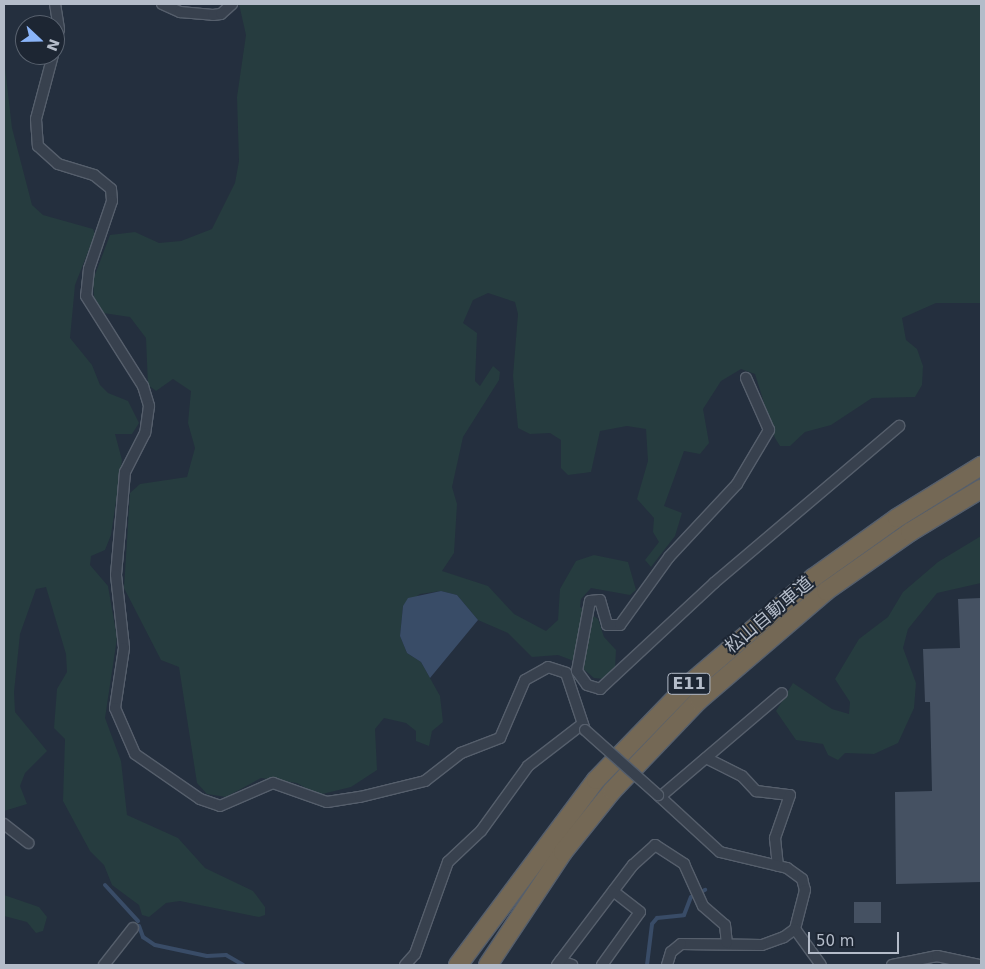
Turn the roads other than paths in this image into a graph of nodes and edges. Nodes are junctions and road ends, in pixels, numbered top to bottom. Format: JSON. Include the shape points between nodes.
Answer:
{"nodes":[{"id":1,"x":162,"y":4,"type":"edge"},
{"id":2,"x":232,"y":4,"type":"edge"},
{"id":3,"x":50,"y":65,"type":"edge"},
{"id":4,"x":746,"y":378,"type":"dead end"},
{"id":5,"x":899,"y":426,"type":"dead end"},
{"id":6,"x":981,"y":466,"type":"edge"},
{"id":7,"x":981,"y":489,"type":"edge"},
{"id":8,"x":577,"y":670,"type":"junction"},
{"id":9,"x":566,"y":673,"type":"junction"},
{"id":10,"x":782,"y":693,"type":"dead end"},
{"id":11,"x":583,"y":727,"type":"junction"},
{"id":12,"x":706,"y":758,"type":"junction"},
{"id":13,"x":659,"y":796,"type":"junction"},
{"id":14,"x":4,"y":824,"type":"edge"},
{"id":15,"x":28,"y":843,"type":"dead end"},
{"id":16,"x":778,"y":866,"type":"junction"},
{"id":17,"x":613,"y":891,"type":"junction"},
{"id":18,"x":134,"y":928,"type":"dead end"},
{"id":19,"x":795,"y":929,"type":"junction"},
{"id":20,"x":727,"y":943,"type":"junction"},
{"id":21,"x":559,"y":963,"type":"edge"},
{"id":22,"x":104,"y":965,"type":"edge"},
{"id":23,"x":405,"y":965,"type":"edge"},
{"id":24,"x":458,"y":965,"type":"edge"},
{"id":25,"x":488,"y":965,"type":"edge"},
{"id":26,"x":572,"y":965,"type":"edge"},
{"id":27,"x":602,"y":965,"type":"edge"},
{"id":28,"x":667,"y":965,"type":"edge"},
{"id":29,"x":821,"y":965,"type":"edge"},
{"id":30,"x":892,"y":965,"type":"edge"},
{"id":31,"x":979,"y":965,"type":"edge"}],
"edges":[{"from":1,"to":2,"type":"street","via":[[180,12],[212,15],[221,14]]},
{"from":3,"to":9,"type":"street","via":[[36,119],[38,146],[58,164],[94,175],[111,189],[112,201],[89,269],[86,296],[143,386],[148,406],[145,433],[125,472],[116,575],[124,648],[115,708],[135,754],[200,799],[220,806],[273,783],[326,802],[360,797],[425,781],[461,753],[492,744],[500,738],[517,694],[531,673],[548,667]]},
{"from":4,"to":8,"type":"street","via":[[769,430],[737,484],[669,557],[620,625],[607,625],[600,600],[590,601]]},
{"from":5,"to":8,"type":"street","via":[[714,584],[605,686],[594,688]]},
{"from":6,"to":24,"type":"highway","name":"松山自動車道","number":"E11","via":[[897,518],[813,578],[687,686],[596,780]]},
{"from":7,"to":25,"type":"highway","name":"松山自動車道","number":"E11","via":[[910,532],[826,591],[699,700],[612,791],[576,836]]},
{"from":8,"to":9,"type":"street"},
{"from":9,"to":11,"type":"street"},
{"from":10,"to":12,"type":"street"},
{"from":11,"to":13,"type":"street","bridge":true},
{"from":11,"to":23,"type":"street","via":[[528,766],[481,831],[448,862],[415,954]]},
{"from":12,"to":13,"type":"street"},
{"from":12,"to":16,"type":"street","via":[[742,776],[756,791],[790,795],[776,838]]},
{"from":13,"to":16,"type":"street","via":[[726,855]]},
{"from":14,"to":15,"type":"street"},
{"from":16,"to":19,"type":"street","via":[[795,872],[805,890]]},
{"from":17,"to":20,"type":"street","via":[[655,845],[680,859],[696,890],[725,925]]},
{"from":17,"to":21,"type":"street"},
{"from":17,"to":27,"type":"street","via":[[640,912]]},
{"from":18,"to":22,"type":"street"},
{"from":19,"to":20,"type":"street","via":[[762,945]]},
{"from":19,"to":29,"type":"street"},
{"from":20,"to":28,"type":"street","via":[[681,944],[671,952]]},
{"from":21,"to":26,"type":"street"},
{"from":30,"to":31,"type":"street","via":[[937,956]]}]}
